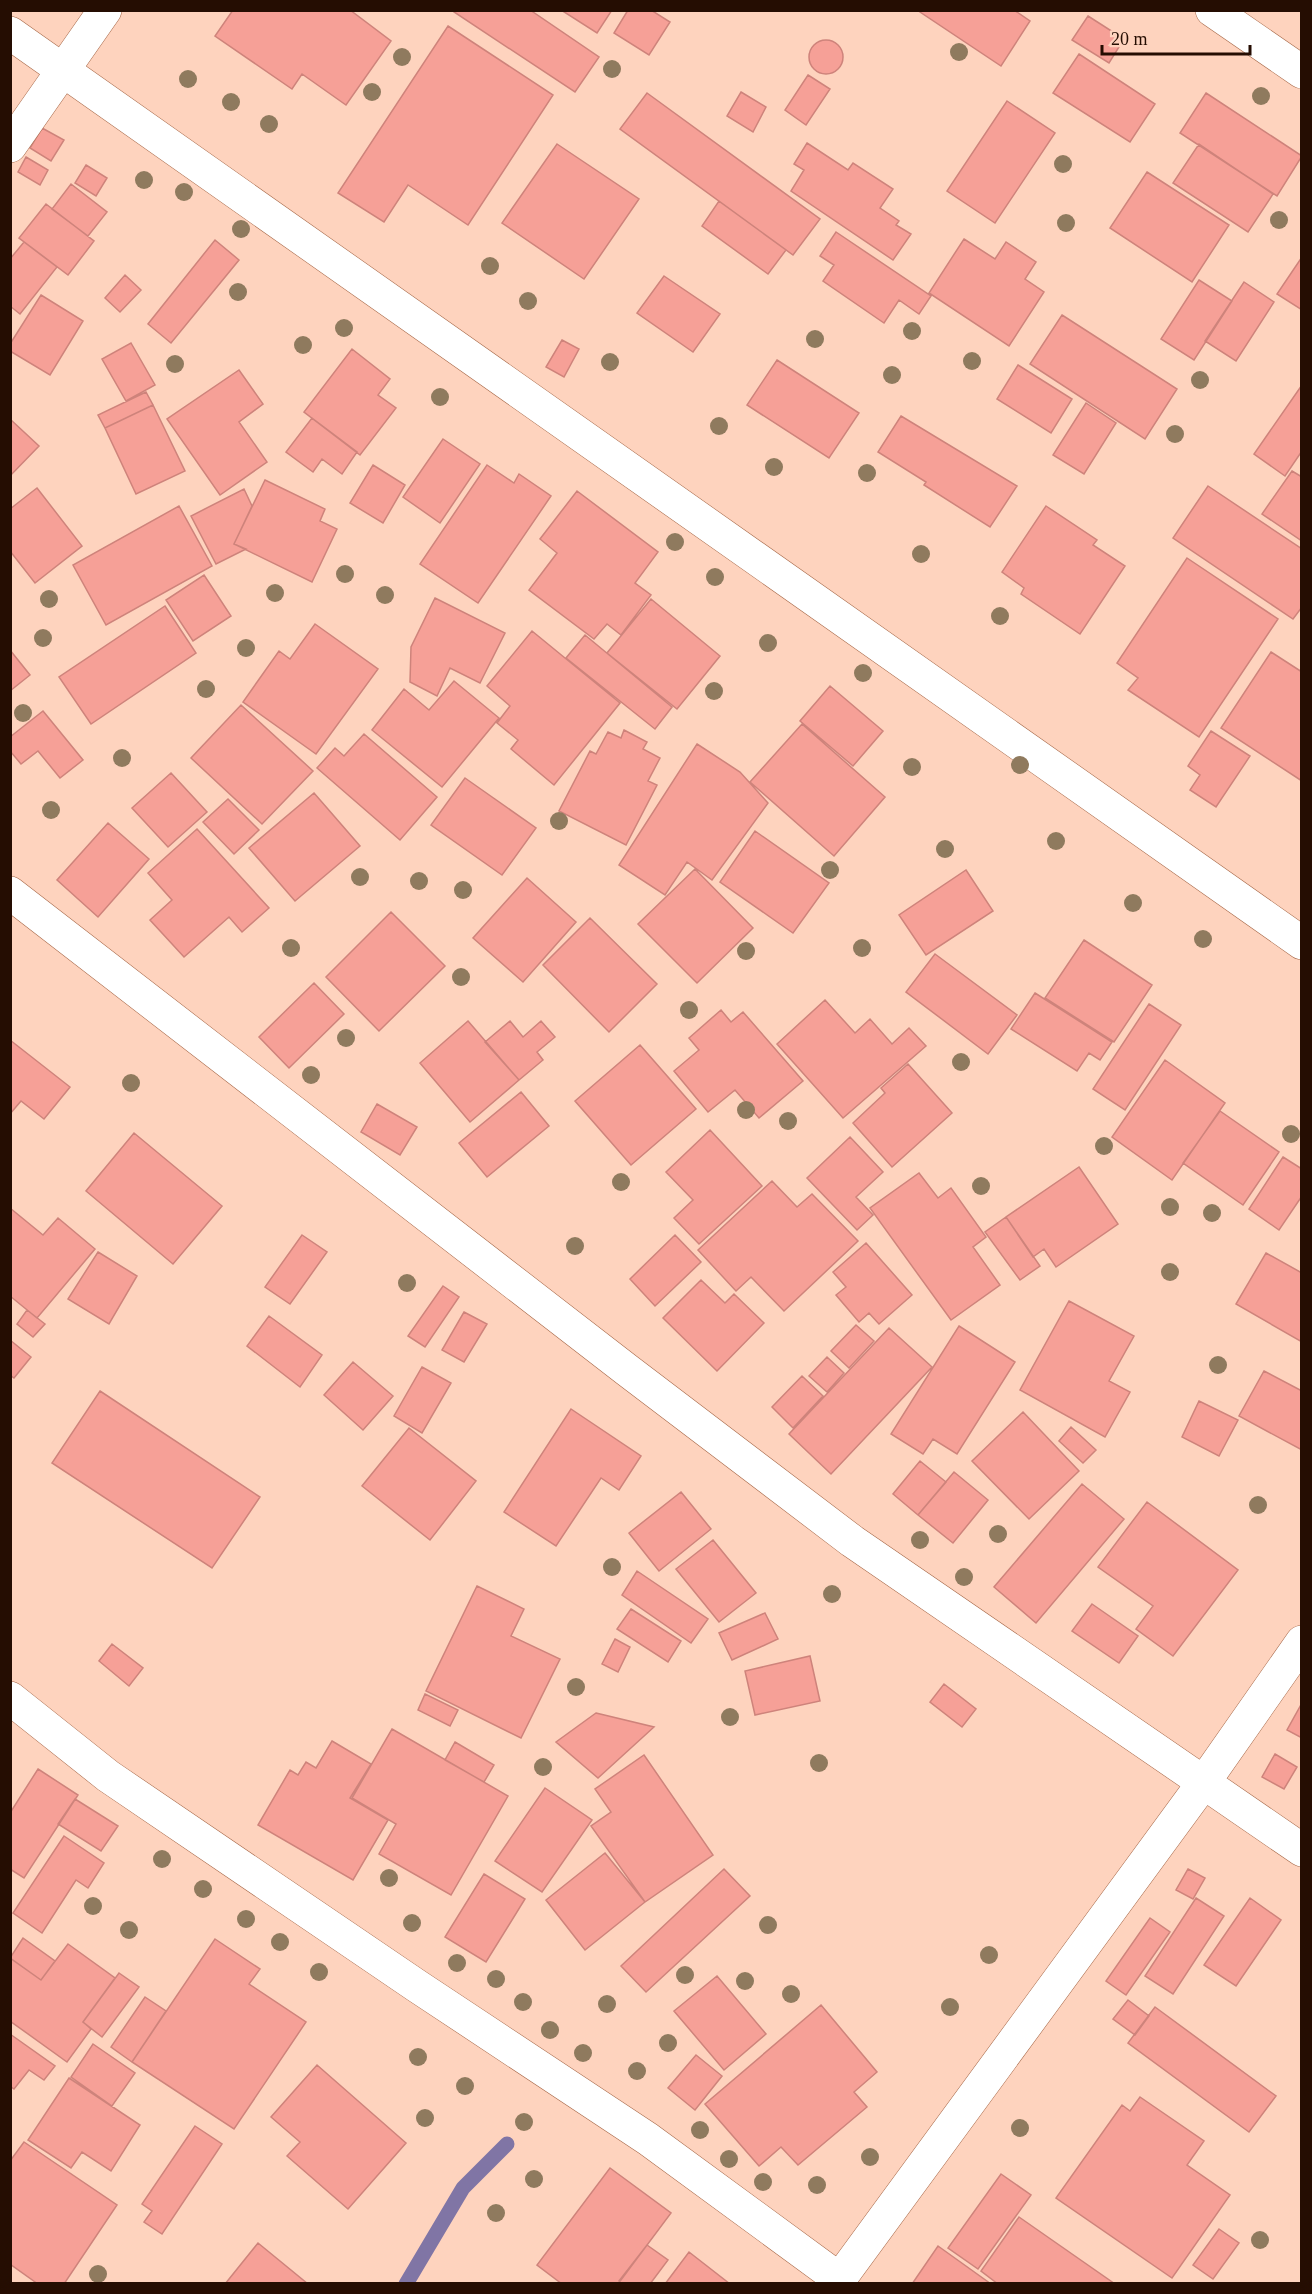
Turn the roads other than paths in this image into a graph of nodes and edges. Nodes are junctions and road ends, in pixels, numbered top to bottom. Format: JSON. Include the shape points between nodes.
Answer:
{"nodes":[{"id":1,"x":105,"y":10,"type":"edge"},
{"id":2,"x":1212,"y":10,"type":"edge"},
{"id":3,"x":10,"y":33,"type":"edge"},
{"id":4,"x":64,"y":70,"type":"junction"},
{"id":5,"x":1302,"y":72,"type":"edge"},
{"id":6,"x":10,"y":146,"type":"edge"},
{"id":7,"x":10,"y":892,"type":"edge"},
{"id":8,"x":1302,"y":943,"type":"edge"},
{"id":9,"x":1302,"y":1642,"type":"edge"},
{"id":10,"x":10,"y":1698,"type":"edge"},
{"id":11,"x":1204,"y":1782,"type":"junction"},
{"id":12,"x":1302,"y":1850,"type":"edge"},
{"id":13,"x":837,"y":2282,"type":"edge"}],
"edges":[{"from":1,"to":4,"type":"street"},
{"from":2,"to":5,"type":"street"},
{"from":3,"to":4,"type":"street"},
{"from":4,"to":6,"type":"street"},
{"from":4,"to":8,"type":"street"},
{"from":7,"to":11,"type":"street","via":[[852,1541]]},
{"from":9,"to":11,"type":"street"},
{"from":10,"to":13,"type":"street","via":[[108,1776],[648,2139]]},
{"from":11,"to":12,"type":"street"},
{"from":11,"to":13,"type":"street"}]}
